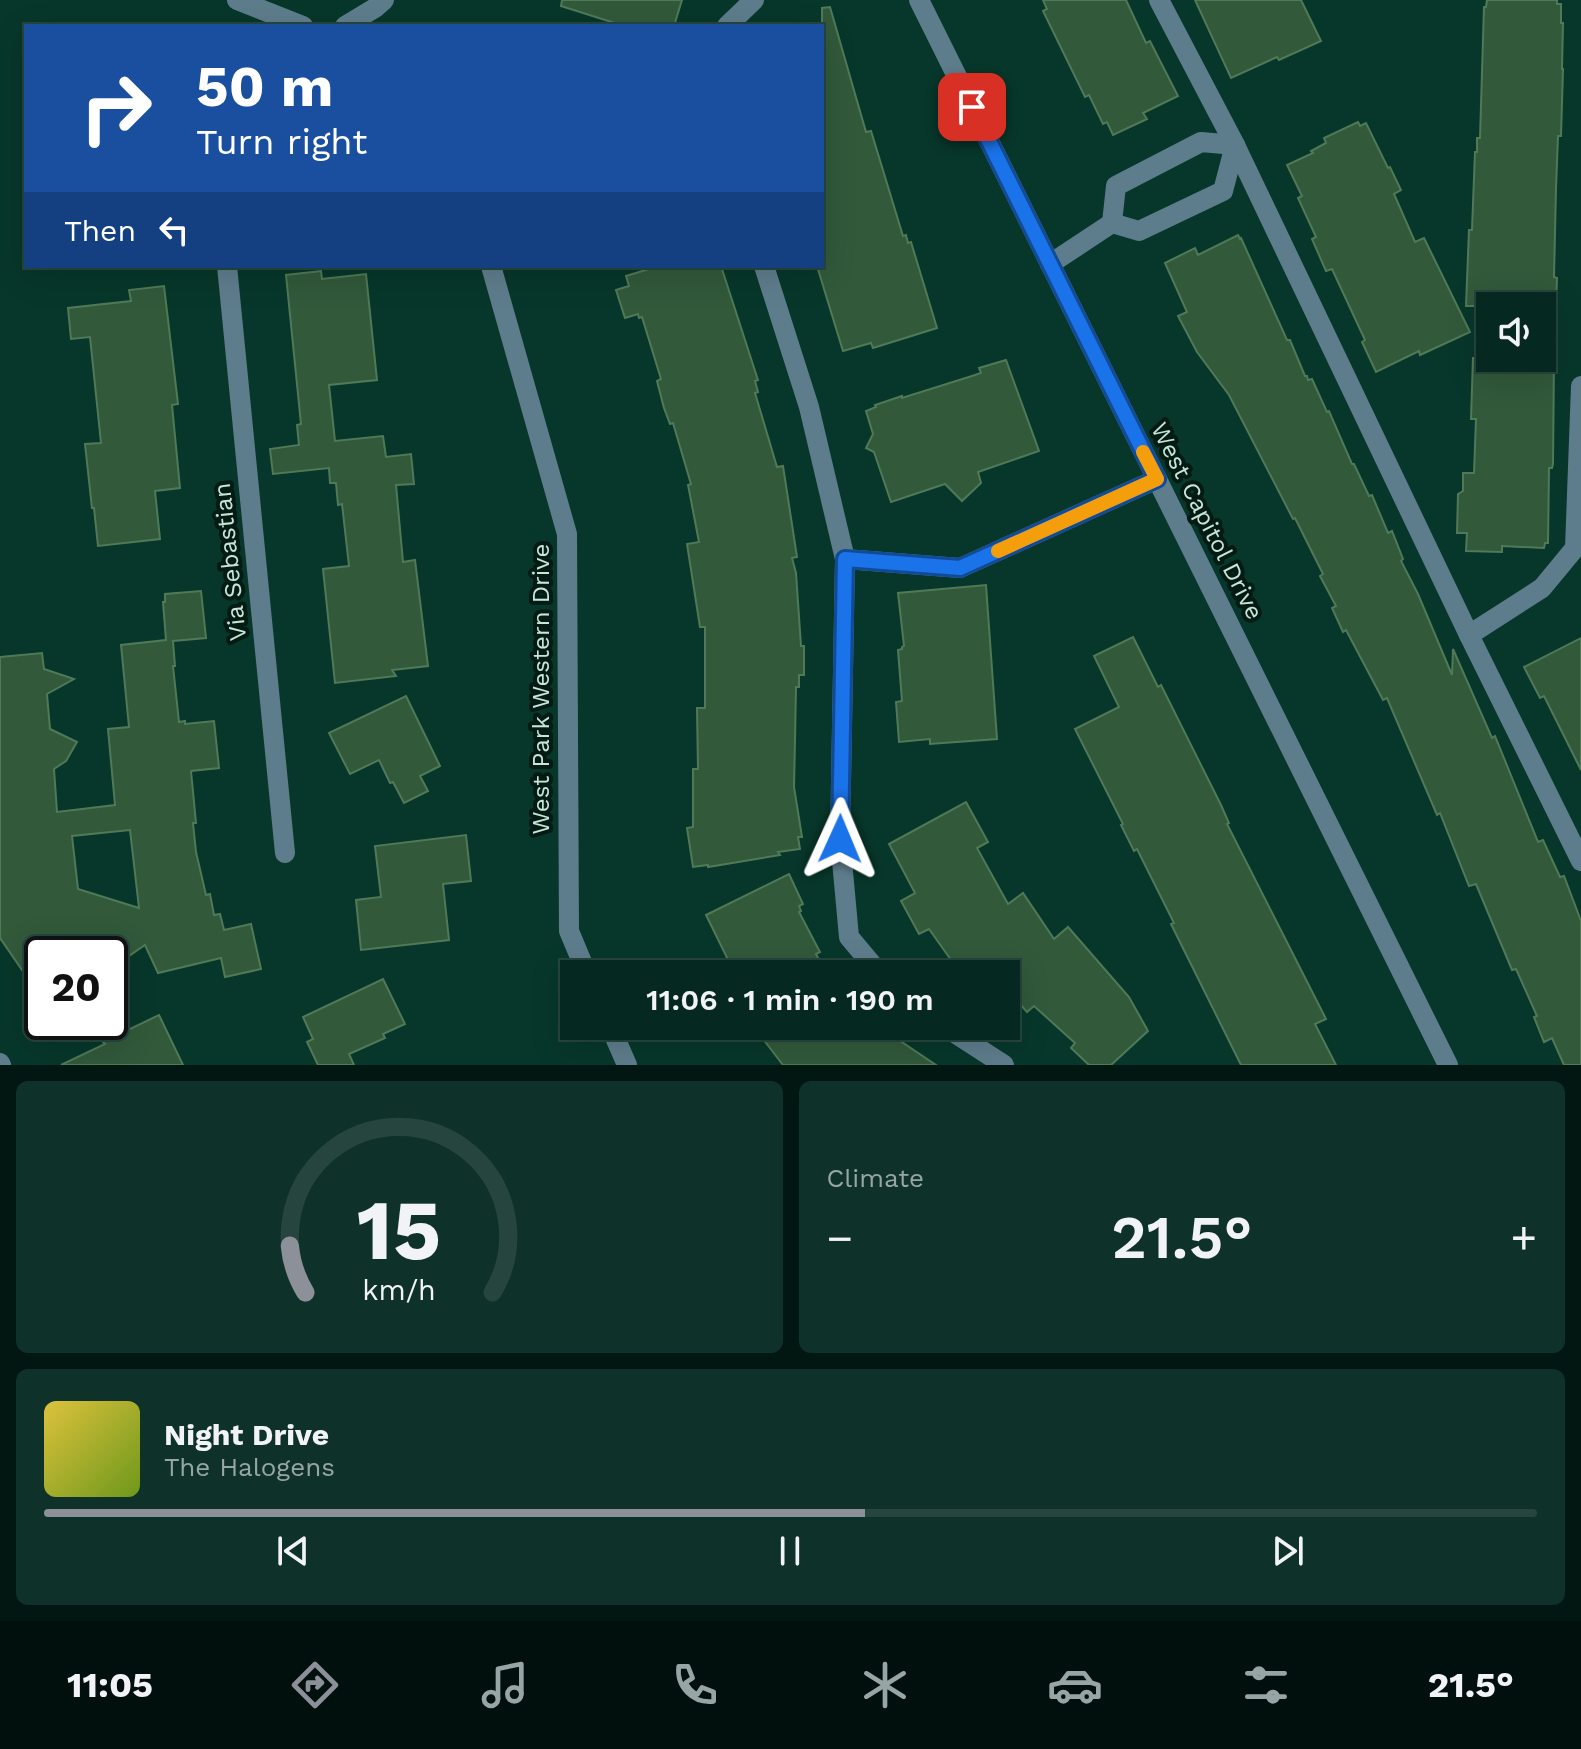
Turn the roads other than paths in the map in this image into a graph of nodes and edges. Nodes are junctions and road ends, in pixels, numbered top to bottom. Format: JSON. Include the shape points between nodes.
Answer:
{"nodes":[{"id":1,"x":237,"y":0,"type":"edge"},
{"id":2,"x":384,"y":0,"type":"edge"},
{"id":3,"x":754,"y":0,"type":"edge"},
{"id":4,"x":919,"y":0,"type":"edge"},
{"id":5,"x":1159,"y":0,"type":"edge"},
{"id":6,"x":298,"y":24,"type":"edge"},
{"id":7,"x":348,"y":24,"type":"edge"},
{"id":8,"x":729,"y":24,"type":"edge"},
{"id":9,"x":1235,"y":145,"type":"junction"},
{"id":10,"x":1112,"y":223,"type":"junction"},
{"id":11,"x":1050,"y":264,"type":"junction"},
{"id":12,"x":227,"y":268,"type":"edge"},
{"id":13,"x":492,"y":268,"type":"edge"},
{"id":14,"x":765,"y":268,"type":"edge"},
{"id":15,"x":1581,"y":386,"type":"edge"},
{"id":16,"x":1157,"y":479,"type":"junction"},
{"id":17,"x":845,"y":559,"type":"junction"},
{"id":18,"x":1469,"y":635,"type":"junction"},
{"id":19,"x":285,"y":853,"type":"dead end"},
{"id":20,"x":1581,"y":861,"type":"edge"},
{"id":21,"x":581,"y":960,"type":"edge"},
{"id":22,"x":868,"y":960,"type":"edge"},
{"id":23,"x":616,"y":1040,"type":"edge"},
{"id":24,"x":966,"y":1040,"type":"edge"},
{"id":25,"x":627,"y":1065,"type":"edge"},
{"id":26,"x":1004,"y":1065,"type":"edge"},
{"id":27,"x":1448,"y":1065,"type":"edge"}],
"edges":[{"from":1,"to":6,"type":"street"},
{"from":2,"to":7,"type":"street"},
{"from":3,"to":8,"type":"street"},
{"from":4,"to":11,"type":"street","name":"West Capitol Drive"},
{"from":5,"to":9,"type":"street"},
{"from":9,"to":10,"type":"street","via":[[1201,142],[1116,186]]},
{"from":9,"to":10,"type":"street","via":[[1223,191],[1139,231]]},
{"from":9,"to":18,"type":"street"},
{"from":10,"to":11,"type":"street"},
{"from":11,"to":16,"type":"street","name":"West Capitol Drive"},
{"from":12,"to":19,"type":"street","name":"Via Sebastian"},
{"from":13,"to":21,"type":"street","name":"West Park Western Drive","via":[[567,534],[569,931]]},
{"from":14,"to":17,"type":"street","via":[[809,407]]},
{"from":15,"to":18,"type":"street","via":[[1575,548],[1542,588]]},
{"from":16,"to":17,"type":"street","via":[[960,568]]},
{"from":16,"to":27,"type":"street","name":"West Capitol Drive"},
{"from":17,"to":22,"type":"street","via":[[840,839],[849,937]]},
{"from":18,"to":20,"type":"street"},
{"from":23,"to":25,"type":"street"},
{"from":24,"to":26,"type":"street"}]}
